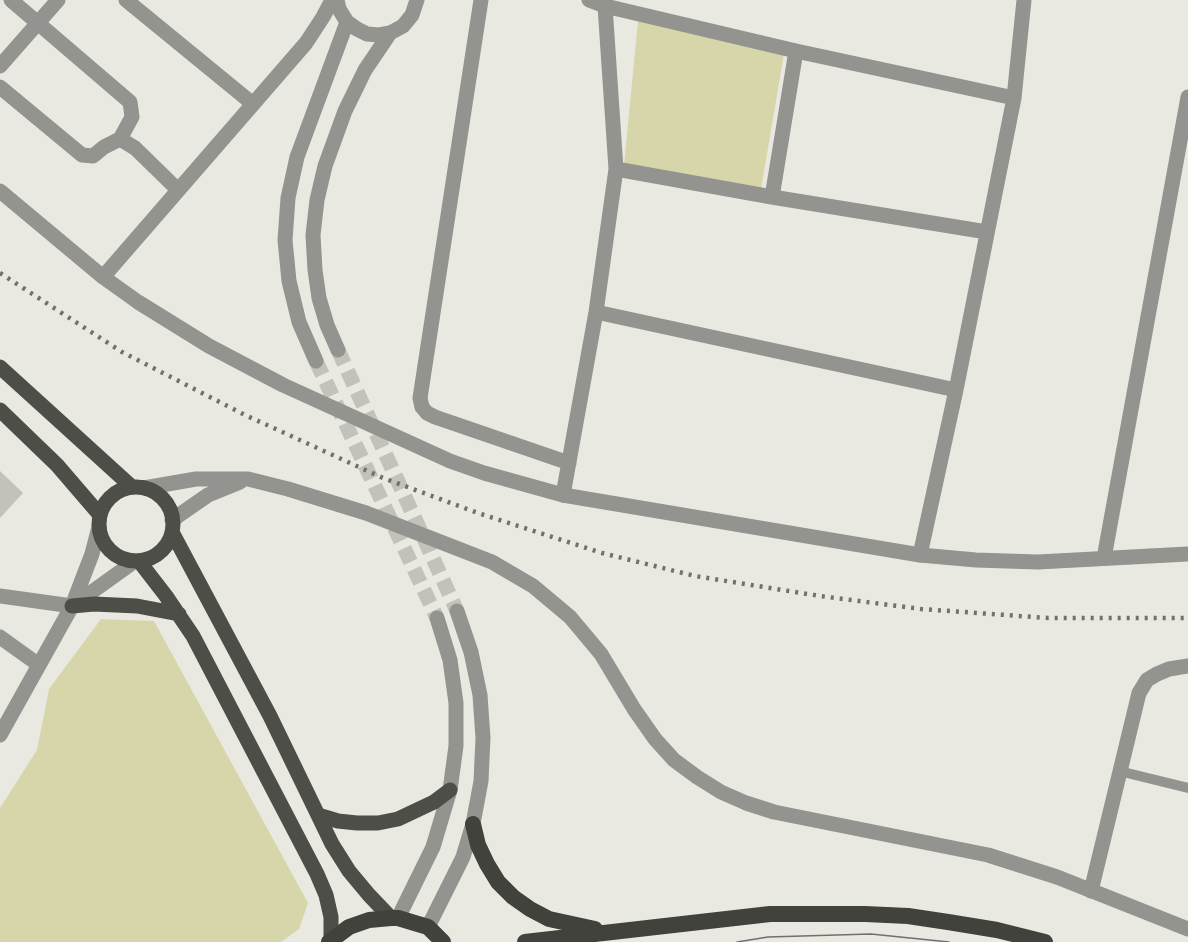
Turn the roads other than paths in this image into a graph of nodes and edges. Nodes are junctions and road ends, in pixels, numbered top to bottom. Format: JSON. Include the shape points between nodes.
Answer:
{"nodes":[{"id":1,"x":10,"y":0,"type":"edge"},
{"id":2,"x":58,"y":0,"type":"edge"},
{"id":3,"x":126,"y":0,"type":"edge"},
{"id":4,"x":332,"y":0,"type":"edge"},
{"id":5,"x":337,"y":0,"type":"edge"},
{"id":6,"x":417,"y":0,"type":"edge"},
{"id":7,"x":481,"y":0,"type":"edge"},
{"id":8,"x":589,"y":0,"type":"edge"},
{"id":9,"x":1024,"y":0,"type":"edge"},
{"id":10,"x":605,"y":6,"type":"junction"},
{"id":11,"x":346,"y":20,"type":"junction"},
{"id":12,"x":37,"y":23,"type":"junction"},
{"id":13,"x":390,"y":33,"type":"junction"},
{"id":14,"x":306,"y":43,"type":"junction"},
{"id":15,"x":796,"y":51,"type":"junction"},
{"id":16,"x":0,"y":66,"type":"edge"},
{"id":17,"x":0,"y":87,"type":"edge"},
{"id":18,"x":1188,"y":97,"type":"edge"},
{"id":19,"x":1014,"y":98,"type":"junction"},
{"id":20,"x":253,"y":104,"type":"junction"},
{"id":21,"x":120,"y":139,"type":"junction"},
{"id":22,"x":616,"y":169,"type":"junction"},
{"id":23,"x":178,"y":190,"type":"junction"},
{"id":24,"x":0,"y":192,"type":"edge"},
{"id":25,"x":772,"y":197,"type":"junction"},
{"id":26,"x":987,"y":232,"type":"junction"},
{"id":27,"x":103,"y":277,"type":"junction"},
{"id":28,"x":596,"y":312,"type":"junction"},
{"id":29,"x":338,"y":350,"type":"tunnel mouth"},
{"id":30,"x":316,"y":361,"type":"tunnel mouth"},
{"id":31,"x":0,"y":367,"type":"edge"},
{"id":32,"x":956,"y":390,"type":"junction"},
{"id":33,"x":0,"y":410,"type":"edge"},
{"id":34,"x":569,"y":464,"type":"junction"},
{"id":35,"x":248,"y":479,"type":"junction"},
{"id":36,"x":138,"y":487,"type":"junction"},
{"id":37,"x":563,"y":495,"type":"junction"},
{"id":38,"x":99,"y":521,"type":"junction"},
{"id":39,"x":172,"y":526,"type":"junction"},
{"id":40,"x":1188,"y":554,"type":"edge"},
{"id":41,"x":921,"y":555,"type":"junction"},
{"id":42,"x":1104,"y":558,"type":"junction"},
{"id":43,"x":137,"y":561,"type":"junction"},
{"id":44,"x":0,"y":596,"type":"edge"},
{"id":45,"x":72,"y":606,"type":"junction"},
{"id":46,"x":457,"y":611,"type":"tunnel mouth"},
{"id":47,"x":179,"y":614,"type":"junction"},
{"id":48,"x":437,"y":618,"type":"tunnel mouth"},
{"id":49,"x":0,"y":637,"type":"edge"},
{"id":50,"x":39,"y":665,"type":"junction"},
{"id":51,"x":1188,"y":666,"type":"edge"},
{"id":52,"x":0,"y":735,"type":"edge"},
{"id":53,"x":1119,"y":771,"type":"junction"},
{"id":54,"x":1188,"y":788,"type":"edge"},
{"id":55,"x":450,"y":790,"type":"junction"},
{"id":56,"x":318,"y":815,"type":"junction"},
{"id":57,"x":473,"y":824,"type":"junction"},
{"id":58,"x":1091,"y":891,"type":"junction"},
{"id":59,"x":394,"y":918,"type":"junction"},
{"id":60,"x":428,"y":927,"type":"junction"},
{"id":61,"x":1188,"y":929,"type":"edge"},
{"id":62,"x":614,"y":933,"type":"junction"},
{"id":63,"x":330,"y":941,"type":"edge"},
{"id":64,"x":443,"y":942,"type":"edge"},
{"id":65,"x":525,"y":942,"type":"edge"},
{"id":66,"x":1045,"y":942,"type":"edge"}],
"edges":[{"from":1,"to":12,"type":"street"},
{"from":2,"to":12,"type":"street"},
{"from":3,"to":20,"type":"street"},
{"from":4,"to":14,"type":"street"},
{"from":5,"to":11,"type":"street"},
{"from":6,"to":13,"type":"street","via":[[403,26]]},
{"from":7,"to":34,"type":"street","via":[[420,398],[427,413],[435,417]]},
{"from":8,"to":10,"type":"street"},
{"from":9,"to":19,"type":"street"},
{"from":10,"to":15,"type":"street"},
{"from":10,"to":22,"type":"street"},
{"from":11,"to":13,"type":"street","via":[[367,34]]},
{"from":11,"to":14,"type":"street","via":[[324,29]]},
{"from":11,"to":30,"type":"street","via":[[297,157],[288,198],[285,240],[289,281],[299,322]]},
{"from":12,"to":16,"type":"street"},
{"from":12,"to":21,"type":"street","via":[[130,102],[132,117]]},
{"from":13,"to":29,"type":"street","via":[[365,70],[345,111],[317,200],[315,270],[319,298]]},
{"from":14,"to":20,"type":"street"},
{"from":15,"to":19,"type":"street"},
{"from":15,"to":25,"type":"street"},
{"from":17,"to":21,"type":"street","via":[[82,155],[93,156]]},
{"from":18,"to":42,"type":"street"},
{"from":19,"to":26,"type":"street"},
{"from":20,"to":23,"type":"street"},
{"from":21,"to":23,"type":"street","via":[[135,148]]},
{"from":22,"to":25,"type":"street"},
{"from":22,"to":28,"type":"street"},
{"from":23,"to":27,"type":"street"},
{"from":24,"to":27,"type":"street"},
{"from":25,"to":26,"type":"street"},
{"from":26,"to":32,"type":"street"},
{"from":27,"to":37,"type":"street","via":[[173,324],[283,385],[450,461]]},
{"from":28,"to":32,"type":"street"},
{"from":28,"to":34,"type":"street"},
{"from":31,"to":36,"type":"main road"},
{"from":32,"to":41,"type":"street"},
{"from":33,"to":38,"type":"main road","via":[[57,465]]},
{"from":34,"to":37,"type":"street"},
{"from":35,"to":36,"type":"street","via":[[196,479]]},
{"from":35,"to":39,"type":"street","via":[[208,495]]},
{"from":35,"to":58,"type":"street","via":[[366,513],[492,562],[533,586],[587,634],[654,739],[689,771],[721,792],[774,812],[988,855]]},
{"from":36,"to":38,"type":"main road","via":[[111,496]]},
{"from":36,"to":39,"type":"main road","via":[[164,499]]},
{"from":37,"to":41,"type":"street"},
{"from":38,"to":43,"type":"main road","via":[[107,547]]},
{"from":38,"to":45,"type":"street","via":[[92,554]]},
{"from":39,"to":43,"type":"main road","via":[[160,552]]},
{"from":39,"to":56,"type":"main road"},
{"from":40,"to":42,"type":"street"},
{"from":41,"to":42,"type":"street","via":[[1028,562]]},
{"from":43,"to":45,"type":"street"},
{"from":43,"to":47,"type":"main road"},
{"from":44,"to":45,"type":"street"},
{"from":45,"to":47,"type":"main road","via":[[136,606]]},
{"from":45,"to":50,"type":"street"},
{"from":46,"to":57,"type":"street","via":[[471,652],[481,706],[481,781]]},
{"from":47,"to":63,"type":"main road","via":[[317,874],[331,917]]},
{"from":48,"to":55,"type":"street","via":[[450,660],[456,703]]},
{"from":49,"to":50,"type":"street"},
{"from":50,"to":52,"type":"street"},
{"from":51,"to":53,"type":"street","via":[[1169,669],[1147,680],[1139,693]]},
{"from":53,"to":54,"type":"lane"},
{"from":53,"to":58,"type":"street"},
{"from":55,"to":56,"type":"main road","via":[[416,812],[378,823],[338,821]]},
{"from":55,"to":59,"type":"street","via":[[433,847]]},
{"from":56,"to":59,"type":"main road","via":[[349,871]]},
{"from":57,"to":60,"type":"street","via":[[463,857]]},
{"from":57,"to":62,"type":"highway","via":[[487,864],[513,897],[549,919]]},
{"from":58,"to":61,"type":"street"},
{"from":59,"to":60,"type":"highway"},
{"from":59,"to":63,"type":"highway","via":[[349,927]]},
{"from":60,"to":64,"type":"highway"},
{"from":62,"to":65,"type":"highway"},
{"from":62,"to":66,"type":"highway","via":[[770,914],[865,914],[948,922]]}]}
